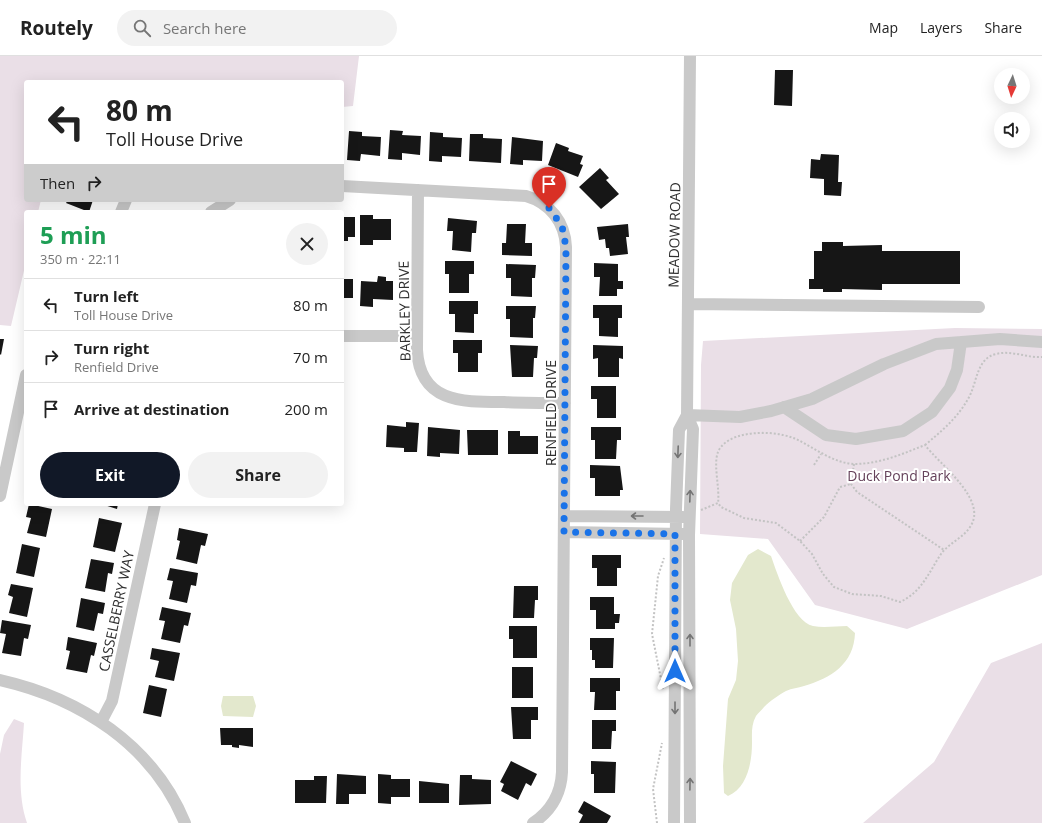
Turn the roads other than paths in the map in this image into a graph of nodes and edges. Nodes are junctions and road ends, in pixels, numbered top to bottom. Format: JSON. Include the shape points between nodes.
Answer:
{"nodes":[{"id":1,"x":690,"y":56,"type":"edge"},
{"id":2,"x":344,"y":186,"type":"edge"},
{"id":3,"x":418,"y":190,"type":"junction"},
{"id":4,"x":225,"y":202,"type":"edge"},
{"id":5,"x":212,"y":207,"type":"edge"},
{"id":6,"x":688,"y":304,"type":"junction"},
{"id":7,"x":979,"y":307,"type":"dead end"},
{"id":8,"x":344,"y":336,"type":"edge"},
{"id":9,"x":417,"y":336,"type":"junction"},
{"id":10,"x":961,"y":342,"type":"junction"},
{"id":11,"x":1042,"y":342,"type":"edge"},
{"id":12,"x":24,"y":390,"type":"edge"},
{"id":13,"x":565,"y":403,"type":"junction"},
{"id":14,"x":784,"y":407,"type":"junction"},
{"id":15,"x":687,"y":414,"type":"junction"},
{"id":16,"x":0,"y":496,"type":"edge"},
{"id":17,"x":155,"y":506,"type":"edge"},
{"id":18,"x":564,"y":516,"type":"junction"},
{"id":19,"x":676,"y":516,"type":"junction"},
{"id":20,"x":690,"y":517,"type":"junction"},
{"id":21,"x":564,"y":532,"type":"junction"},
{"id":22,"x":675,"y":534,"type":"junction"},
{"id":23,"x":689,"y":535,"type":"junction"},
{"id":24,"x":0,"y":680,"type":"edge"},
{"id":25,"x":100,"y":722,"type":"junction"},
{"id":26,"x":184,"y":823,"type":"edge"},
{"id":27,"x":533,"y":823,"type":"edge"},
{"id":28,"x":674,"y":823,"type":"edge"},
{"id":29,"x":690,"y":823,"type":"edge"}],
"edges":[{"from":1,"to":6,"type":"street","name":"MEADOW ROAD"},
{"from":2,"to":3,"type":"street","name":"RENFIELD DRIVE"},
{"from":3,"to":9,"type":"street","name":"BARKLEY DRIVE"},
{"from":3,"to":13,"type":"street","name":"RENFIELD DRIVE","via":[[526,196],[542,203],[558,218],[565,234],[566,247]]},
{"from":4,"to":5,"type":"street"},
{"from":6,"to":7,"type":"street"},
{"from":6,"to":15,"type":"street","name":"MEADOW ROAD"},
{"from":8,"to":9,"type":"street"},
{"from":9,"to":13,"type":"street","name":"BARKLEY DRIVE","via":[[421,371],[432,386],[446,397],[468,402]]},
{"from":10,"to":11,"type":"street","via":[[1000,338]]},
{"from":10,"to":14,"type":"street","via":[[936,344],[884,364],[812,399]]},
{"from":10,"to":14,"type":"street","via":[[958,370],[950,388],[932,412],[903,431],[856,439],[826,434]]},
{"from":12,"to":16,"type":"street"},
{"from":13,"to":18,"type":"street","name":"RENFIELD DRIVE"},
{"from":14,"to":15,"type":"street","via":[[740,417]]},
{"from":15,"to":19,"type":"street","name":"MEADOW ROAD","one_way":true,"via":[[678,430]]},
{"from":20,"to":15,"type":"street","name":"MEADOW ROAD","one_way":true,"via":[[693,429]]},
{"from":17,"to":25,"type":"street","name":"CASSELBERRY WAY","via":[[111,702]]},
{"from":19,"to":18,"type":"street","one_way":true},
{"from":18,"to":21,"type":"street","name":"RENFIELD DRIVE"},
{"from":19,"to":20,"type":"street"},
{"from":19,"to":22,"type":"street","name":"MEADOW ROAD"},
{"from":20,"to":23,"type":"street","name":"MEADOW ROAD"},
{"from":21,"to":22,"type":"street"},
{"from":21,"to":27,"type":"street","name":"RENFIELD DRIVE","via":[[562,777],[551,806]]},
{"from":22,"to":23,"type":"street"},
{"from":22,"to":28,"type":"street","name":"MEADOW ROAD","one_way":true},
{"from":29,"to":23,"type":"street","name":"MEADOW ROAD","one_way":true},
{"from":24,"to":25,"type":"street","via":[[51,695]]},
{"from":25,"to":26,"type":"street","via":[[125,740],[143,758],[167,790]]}]}
